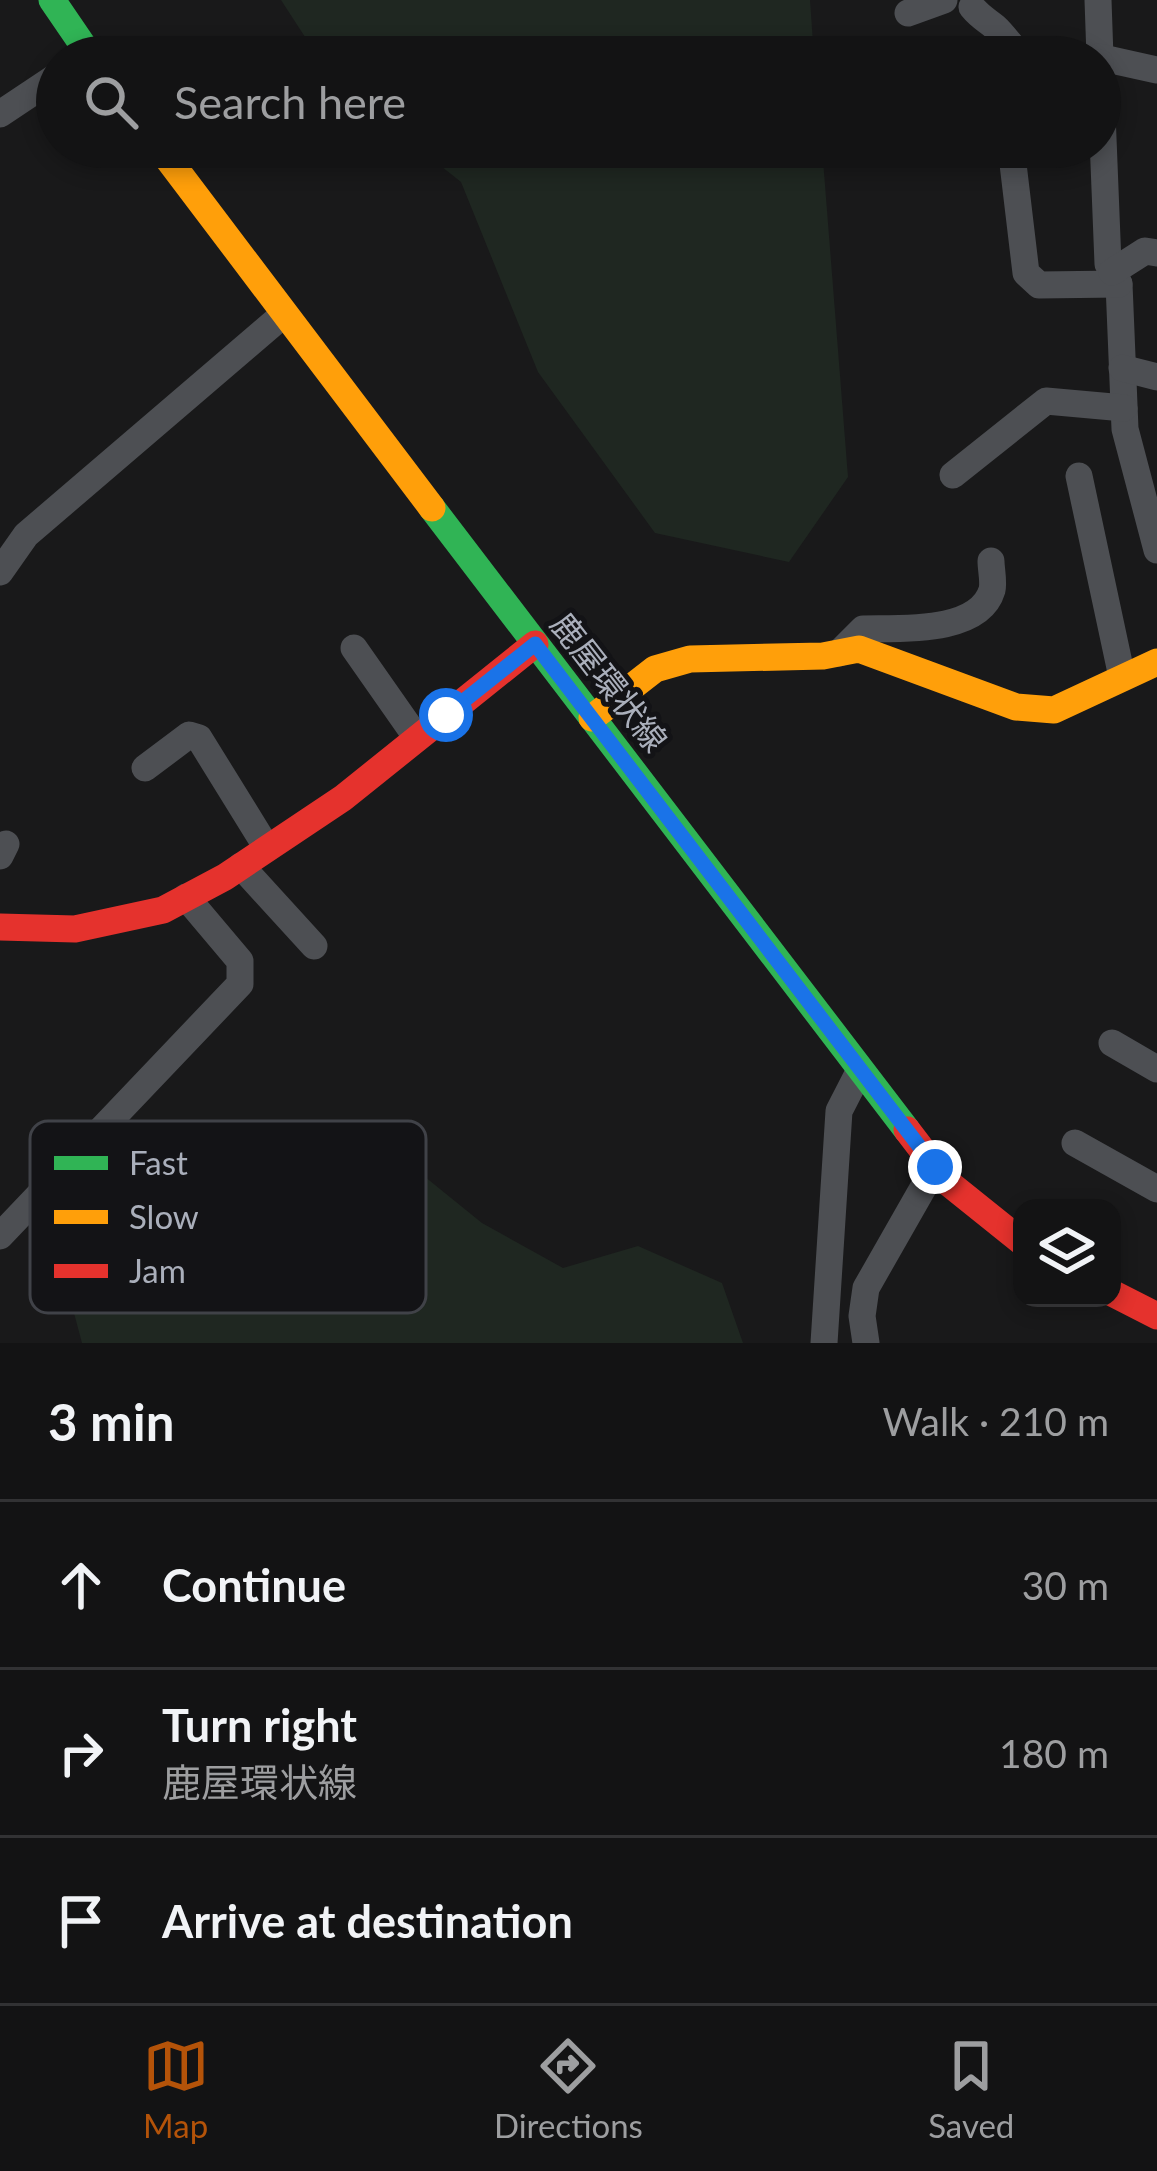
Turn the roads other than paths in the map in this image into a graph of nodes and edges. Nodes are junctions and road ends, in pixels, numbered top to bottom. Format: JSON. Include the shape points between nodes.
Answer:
{"nodes":[{"id":1,"x":52,"y":0,"type":"edge"},
{"id":2,"x":944,"y":0,"type":"edge"},
{"id":3,"x":1098,"y":0,"type":"edge"},
{"id":4,"x":972,"y":7,"type":"dead end"},
{"id":5,"x":908,"y":14,"type":"dead end"},
{"id":6,"x":75,"y":36,"type":"edge"},
{"id":7,"x":1002,"y":36,"type":"edge"},
{"id":8,"x":1099,"y":36,"type":"edge"},
{"id":9,"x":1121,"y":63,"type":"edge"},
{"id":10,"x":1157,"y":70,"type":"edge"},
{"id":11,"x":36,"y":90,"type":"edge"},
{"id":12,"x":0,"y":114,"type":"edge"},
{"id":13,"x":175,"y":168,"type":"edge"},
{"id":14,"x":1013,"y":168,"type":"edge"},
{"id":15,"x":1104,"y":168,"type":"edge"},
{"id":16,"x":1157,"y":253,"type":"edge"},
{"id":17,"x":1116,"y":278,"type":"junction"},
{"id":18,"x":284,"y":314,"type":"junction"},
{"id":19,"x":1123,"y":368,"type":"junction"},
{"id":20,"x":1157,"y":377,"type":"edge"},
{"id":21,"x":1124,"y":408,"type":"junction"},
{"id":22,"x":953,"y":475,"type":"dead end"},
{"id":23,"x":1079,"y":476,"type":"dead end"},
{"id":24,"x":1150,"y":497,"type":"edge"},
{"id":25,"x":1157,"y":550,"type":"edge"},
{"id":26,"x":991,"y":562,"type":"dead end"},
{"id":27,"x":0,"y":572,"type":"edge"},
{"id":28,"x":535,"y":644,"type":"junction"},
{"id":29,"x":354,"y":648,"type":"dead end"},
{"id":30,"x":839,"y":653,"type":"junction"},
{"id":31,"x":1157,"y":662,"type":"edge"},
{"id":32,"x":1122,"y":677,"type":"junction"},
{"id":33,"x":592,"y":718,"type":"junction"},
{"id":34,"x":417,"y":738,"type":"junction"},
{"id":35,"x":146,"y":768,"type":"dead end"},
{"id":36,"x":267,"y":848,"type":"junction"},
{"id":37,"x":241,"y":866,"type":"junction"},
{"id":38,"x":187,"y":897,"type":"junction"},
{"id":39,"x":0,"y":927,"type":"edge"},
{"id":40,"x":314,"y":946,"type":"dead end"},
{"id":41,"x":1112,"y":1043,"type":"dead end"},
{"id":42,"x":1157,"y":1069,"type":"edge"},
{"id":43,"x":860,"y":1070,"type":"junction"},
{"id":44,"x":110,"y":1121,"type":"edge"},
{"id":45,"x":1075,"y":1143,"type":"dead end"},
{"id":46,"x":935,"y":1167,"type":"junction"},
{"id":47,"x":1157,"y":1189,"type":"edge"},
{"id":48,"x":30,"y":1204,"type":"edge"},
{"id":49,"x":1013,"y":1235,"type":"edge"},
{"id":50,"x":0,"y":1236,"type":"edge"},
{"id":51,"x":1121,"y":1298,"type":"edge"},
{"id":52,"x":1157,"y":1316,"type":"edge"},
{"id":53,"x":824,"y":1343,"type":"edge"},
{"id":54,"x":866,"y":1343,"type":"edge"}],
"edges":[{"from":1,"to":6,"type":"main road"},
{"from":2,"to":5,"type":"street"},
{"from":3,"to":8,"type":"street"},
{"from":4,"to":7,"type":"street"},
{"from":9,"to":10,"type":"street"},
{"from":11,"to":12,"type":"street"},
{"from":13,"to":18,"type":"main road","name":"鹿屋環状線"},
{"from":14,"to":17,"type":"street","via":[[1025,273],[1039,285]]},
{"from":15,"to":17,"type":"street","via":[[1108,264]]},
{"from":16,"to":17,"type":"street","via":[[1145,251]]},
{"from":17,"to":19,"type":"street"},
{"from":18,"to":27,"type":"street","via":[[26,535]]},
{"from":18,"to":28,"type":"main road","name":"鹿屋環状線"},
{"from":19,"to":20,"type":"street"},
{"from":19,"to":21,"type":"street"},
{"from":21,"to":22,"type":"street","via":[[1046,401]]},
{"from":21,"to":24,"type":"street"},
{"from":23,"to":32,"type":"street"},
{"from":24,"to":25,"type":"street"},
{"from":26,"to":30,"type":"street","via":[[992,590],[977,611],[938,627],[863,629]]},
{"from":28,"to":33,"type":"main road","name":"鹿屋環状線"},
{"from":28,"to":34,"type":"main road"},
{"from":29,"to":34,"type":"street"},
{"from":30,"to":32,"type":"main road","via":[[859,649],[1016,706],[1054,710]]},
{"from":30,"to":33,"type":"main road","via":[[689,659],[655,669]]},
{"from":31,"to":32,"type":"main road"},
{"from":33,"to":43,"type":"main road","name":"鹿屋環状線"},
{"from":34,"to":36,"type":"main road"},
{"from":35,"to":36,"type":"street","via":[[189,735],[199,738]]},
{"from":36,"to":37,"type":"main road"},
{"from":37,"to":38,"type":"main road"},
{"from":37,"to":40,"type":"street"},
{"from":38,"to":39,"type":"main road","via":[[76,929]]},
{"from":38,"to":44,"type":"street","via":[[240,961],[240,984]]},
{"from":41,"to":42,"type":"street"},
{"from":43,"to":46,"type":"main road","name":"鹿屋環状線"},
{"from":43,"to":53,"type":"street","via":[[839,1112]]},
{"from":45,"to":47,"type":"street"},
{"from":46,"to":49,"type":"main road","name":"鹿屋環状線"},
{"from":46,"to":54,"type":"street","via":[[866,1288]]},
{"from":48,"to":50,"type":"street"},
{"from":51,"to":52,"type":"main road"}]}
